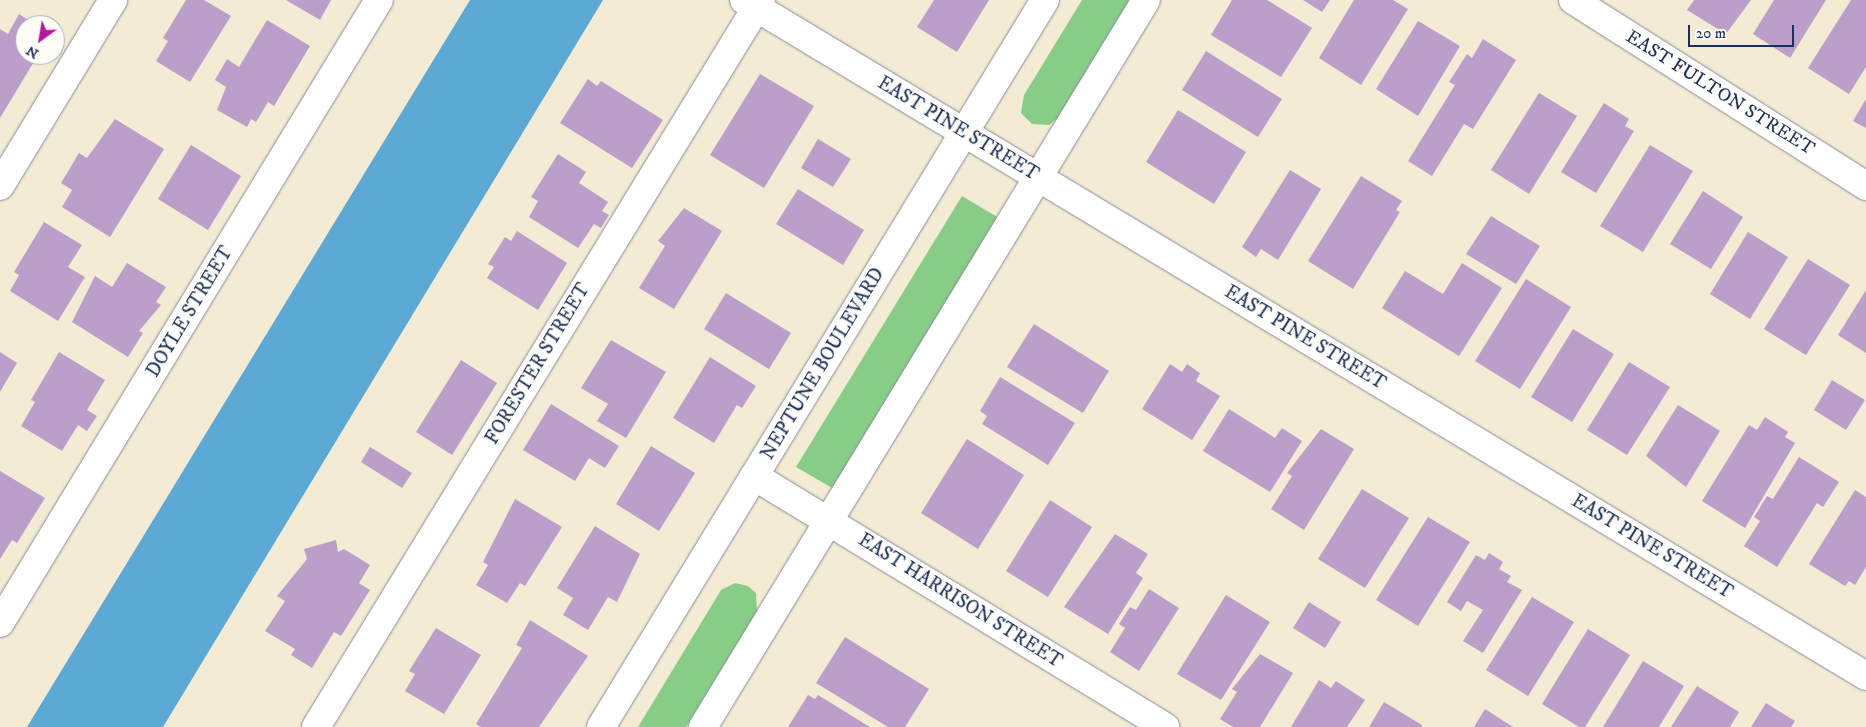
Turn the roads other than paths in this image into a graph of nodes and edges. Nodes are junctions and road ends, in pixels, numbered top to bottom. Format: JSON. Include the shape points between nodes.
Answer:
{"nodes":[{"id":1,"x":114,"y":0,"type":"edge"},
{"id":2,"x":379,"y":0,"type":"edge"},
{"id":3,"x":1044,"y":0,"type":"edge"},
{"id":4,"x":1146,"y":0,"type":"edge"},
{"id":5,"x":1573,"y":0,"type":"edge"},
{"id":6,"x":754,"y":3,"type":"edge"},
{"id":7,"x":963,"y":133,"type":"junction"},
{"id":8,"x":1038,"y":177,"type":"junction"},
{"id":9,"x":0,"y":186,"type":"edge"},
{"id":10,"x":1866,"y":186,"type":"edge"},
{"id":11,"x":754,"y":476,"type":"junction"},
{"id":12,"x":829,"y":520,"type":"junction"},
{"id":13,"x":0,"y":623,"type":"edge"},
{"id":14,"x":1866,"y":676,"type":"edge"},
{"id":15,"x":316,"y":727,"type":"edge"},
{"id":16,"x":601,"y":727,"type":"edge"},
{"id":17,"x":703,"y":727,"type":"edge"},
{"id":18,"x":1166,"y":727,"type":"edge"}],
"edges":[{"from":1,"to":9,"type":"street"},
{"from":2,"to":13,"type":"street","name":"DOYLE STREET"},
{"from":3,"to":7,"type":"street","name":"NEPTUNE BOULEVARD"},
{"from":4,"to":8,"type":"street"},
{"from":5,"to":10,"type":"street","name":"EAST FULTON STREET"},
{"from":6,"to":7,"type":"street","name":"EAST PINE STREET"},
{"from":6,"to":15,"type":"street","name":"FORESTER STREET"},
{"from":7,"to":8,"type":"street","name":"EAST PINE STREET"},
{"from":7,"to":11,"type":"street","name":"NEPTUNE BOULEVARD"},
{"from":8,"to":12,"type":"street"},
{"from":8,"to":14,"type":"street","name":"EAST PINE STREET"},
{"from":11,"to":12,"type":"street","name":"EAST HARRISON STREET"},
{"from":11,"to":16,"type":"street","name":"NEPTUNE BOULEVARD"},
{"from":12,"to":17,"type":"street"},
{"from":12,"to":18,"type":"street","name":"EAST HARRISON STREET"}]}
